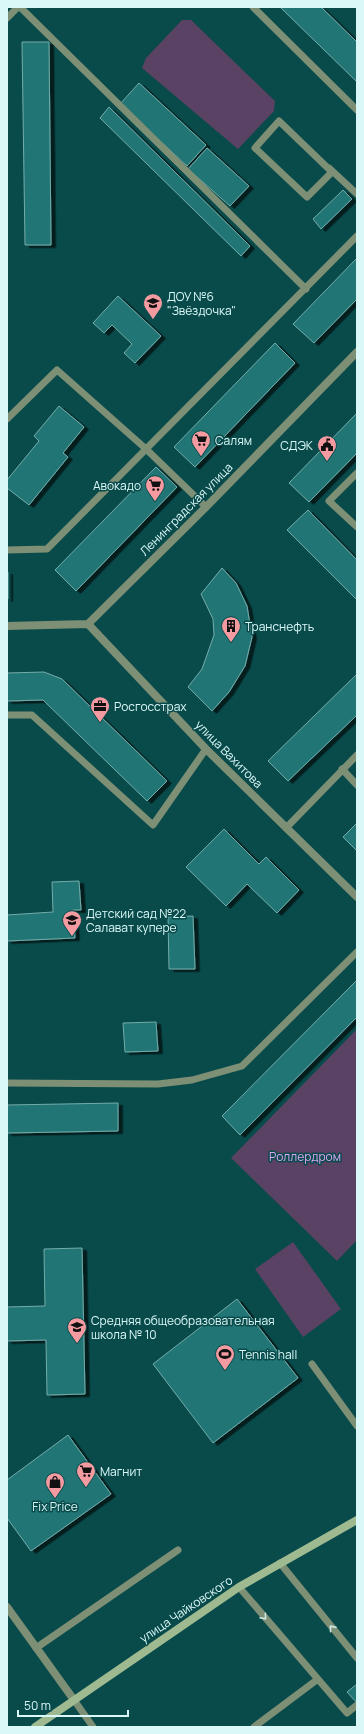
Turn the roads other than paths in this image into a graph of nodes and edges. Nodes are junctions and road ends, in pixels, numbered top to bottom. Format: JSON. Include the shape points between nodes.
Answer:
{"nodes":[{"id":1,"x":19,"y":7,"type":"edge"},
{"id":2,"x":253,"y":7,"type":"edge"},
{"id":3,"x":7,"y":18,"type":"edge"},
{"id":4,"x":357,"y":110,"type":"edge"},
{"id":5,"x":279,"y":121,"type":"junction"},
{"id":6,"x":357,"y":194,"type":"edge"},
{"id":7,"x":357,"y":236,"type":"edge"},
{"id":8,"x":306,"y":289,"type":"junction"},
{"id":9,"x":357,"y":352,"type":"edge"},
{"id":10,"x":7,"y":419,"type":"edge"},
{"id":11,"x":146,"y":449,"type":"junction"},
{"id":12,"x":357,"y":473,"type":"edge"},
{"id":13,"x":206,"y":508,"type":"junction"},
{"id":14,"x":357,"y":527,"type":"edge"},
{"id":15,"x":7,"y":550,"type":"edge"},
{"id":16,"x":88,"y":624,"type":"junction"},
{"id":17,"x":7,"y":626,"type":"edge"},
{"id":18,"x":7,"y":715,"type":"edge"},
{"id":19,"x":206,"y":749,"type":"junction"},
{"id":20,"x":357,"y":755,"type":"edge"},
{"id":21,"x":342,"y":769,"type":"junction"},
{"id":22,"x":357,"y":784,"type":"edge"},
{"id":23,"x":286,"y":828,"type":"junction"},
{"id":24,"x":357,"y":897,"type":"edge"},
{"id":25,"x":357,"y":952,"type":"edge"},
{"id":26,"x":7,"y":1083,"type":"edge"},
{"id":27,"x":312,"y":1364,"type":"dead end"},
{"id":28,"x":357,"y":1426,"type":"edge"},
{"id":29,"x":357,"y":1520,"type":"edge"},
{"id":30,"x":178,"y":1550,"type":"dead end"},
{"id":31,"x":280,"y":1563,"type":"junction"},
{"id":32,"x":239,"y":1587,"type":"junction"},
{"id":33,"x":7,"y":1607,"type":"edge"},
{"id":34,"x":36,"y":1648,"type":"junction"},
{"id":35,"x":357,"y":1658,"type":"edge"},
{"id":36,"x":318,"y":1680,"type":"junction"},
{"id":37,"x":74,"y":1700,"type":"junction"},
{"id":38,"x":357,"y":1704,"type":"edge"},
{"id":39,"x":35,"y":1727,"type":"edge"},
{"id":40,"x":93,"y":1727,"type":"edge"},
{"id":41,"x":254,"y":1727,"type":"edge"}],
"edges":[{"from":1,"to":3,"type":"lane"},
{"from":1,"to":8,"type":"lane"},
{"from":2,"to":4,"type":"lane"},
{"from":5,"to":5,"type":"lane","via":[[255,148],[307,197],[332,172]]},
{"from":5,"to":6,"type":"lane"},
{"from":7,"to":8,"type":"lane"},
{"from":8,"to":11,"type":"lane"},
{"from":9,"to":13,"type":"street","name":"Ленинградская улица"},
{"from":10,"to":11,"type":"lane","via":[[57,370]]},
{"from":11,"to":13,"type":"lane"},
{"from":11,"to":15,"type":"lane","via":[[47,550]]},
{"from":12,"to":14,"type":"lane","via":[[329,500]]},
{"from":13,"to":16,"type":"street","name":"Ленинградская улица"},
{"from":16,"to":17,"type":"street"},
{"from":16,"to":19,"type":"street","name":"улица Вахитова"},
{"from":18,"to":19,"type":"lane","via":[[32,715],[153,825]]},
{"from":19,"to":23,"type":"street","name":"улица Вахитова"},
{"from":20,"to":21,"type":"lane"},
{"from":21,"to":22,"type":"lane"},
{"from":21,"to":23,"type":"lane"},
{"from":23,"to":24,"type":"street","name":"улица Вахитова"},
{"from":25,"to":26,"type":"lane","via":[[242,1066],[192,1080],[158,1084]]},
{"from":27,"to":28,"type":"lane"},
{"from":29,"to":31,"type":"main road","name":"улица Чайковского"},
{"from":30,"to":34,"type":"lane"},
{"from":31,"to":32,"type":"main road","name":"улица Чайковского"},
{"from":35,"to":31,"type":"lane","one_way":true},
{"from":32,"to":36,"type":"lane","one_way":true},
{"from":32,"to":37,"type":"main road","name":"улица Чайковского"},
{"from":33,"to":34,"type":"street"},
{"from":34,"to":37,"type":"street"},
{"from":36,"to":38,"type":"lane","via":[[348,1713]]},
{"from":36,"to":41,"type":"lane"},
{"from":37,"to":39,"type":"main road","name":"улица Чайковского"},
{"from":37,"to":40,"type":"lane"}]}
